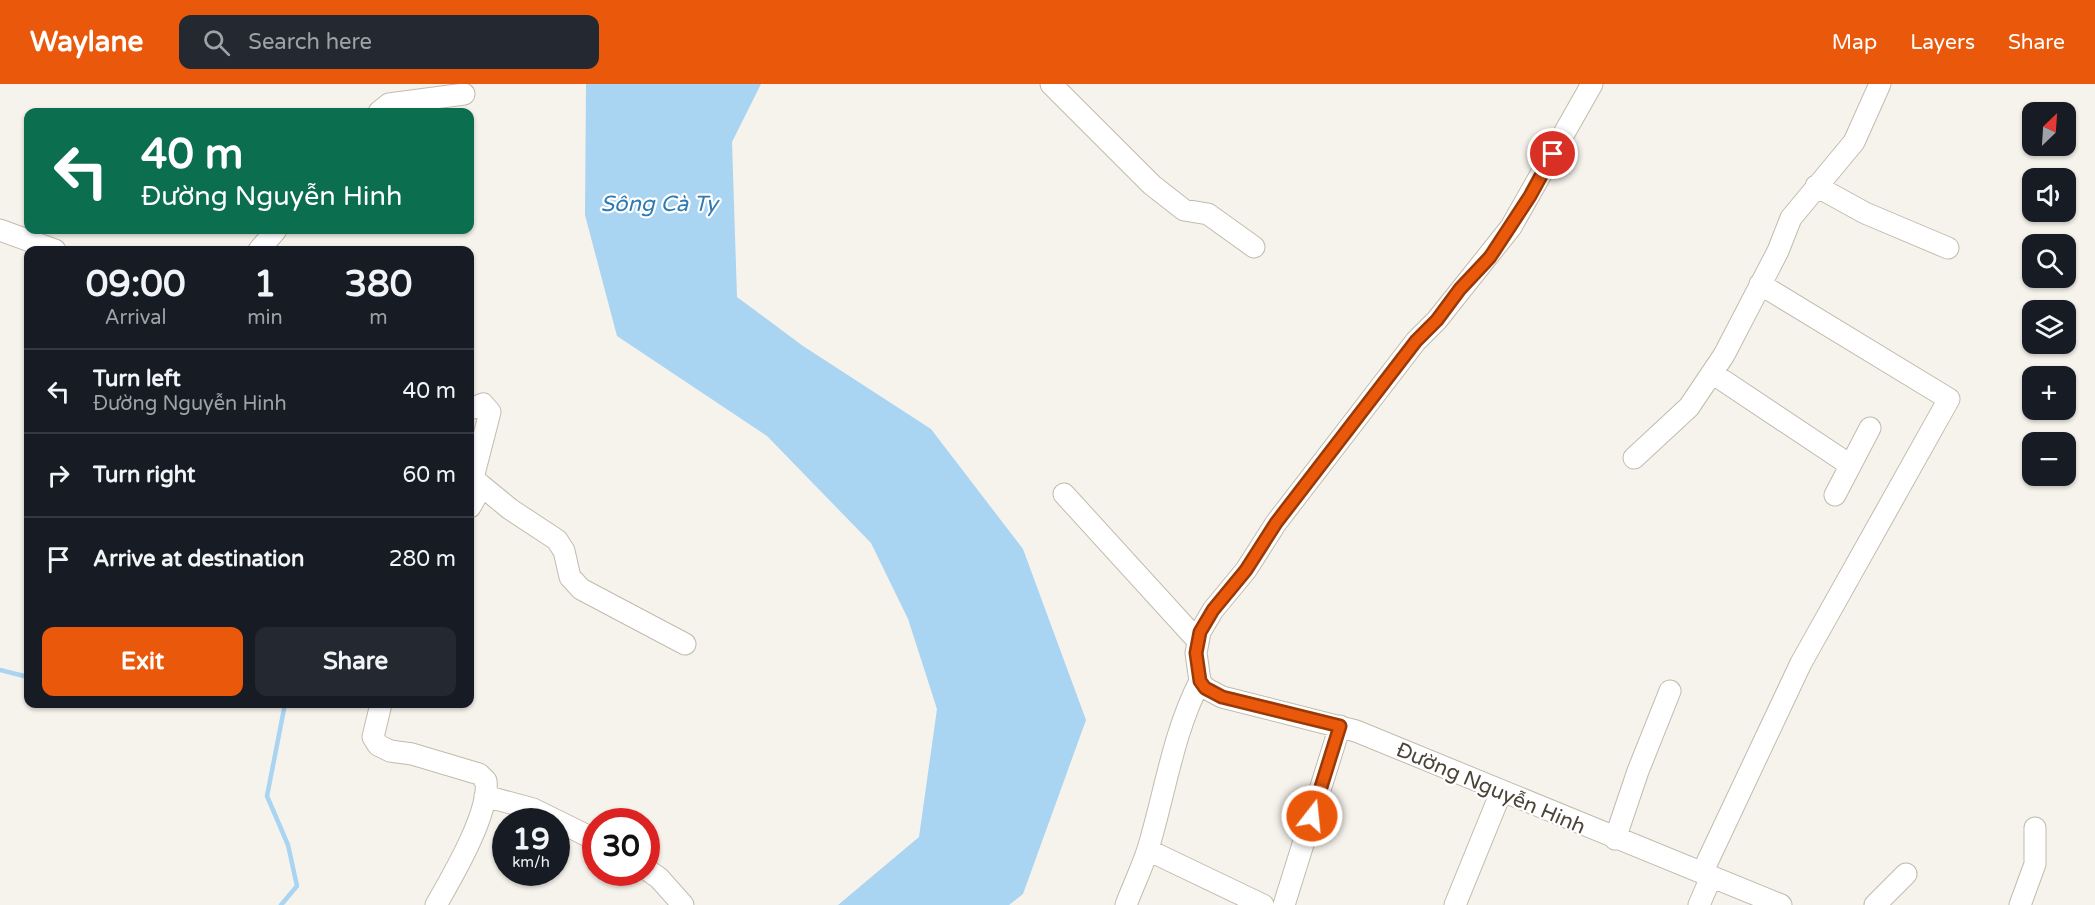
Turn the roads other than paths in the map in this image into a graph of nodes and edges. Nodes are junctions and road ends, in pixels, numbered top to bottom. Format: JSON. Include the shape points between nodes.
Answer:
{"nodes":[{"id":1,"x":1051,"y":84,"type":"edge"},
{"id":2,"x":1592,"y":84,"type":"edge"},
{"id":3,"x":1880,"y":84,"type":"edge"},
{"id":4,"x":464,"y":94,"type":"dead end"},
{"id":5,"x":384,"y":108,"type":"edge"},
{"id":6,"x":1816,"y":186,"type":"junction"},
{"id":7,"x":0,"y":230,"type":"edge"},
{"id":8,"x":273,"y":234,"type":"edge"},
{"id":9,"x":44,"y":246,"type":"edge"},
{"id":10,"x":262,"y":246,"type":"edge"},
{"id":11,"x":1254,"y":247,"type":"dead end"},
{"id":12,"x":1948,"y":248,"type":"dead end"},
{"id":13,"x":1760,"y":284,"type":"junction"},
{"id":14,"x":1712,"y":373,"type":"junction"},
{"id":15,"x":474,"y":407,"type":"edge"},
{"id":16,"x":1870,"y":428,"type":"dead end"},
{"id":17,"x":1634,"y":458,"type":"dead end"},
{"id":18,"x":1850,"y":465,"type":"junction"},
{"id":19,"x":474,"y":474,"type":"edge"},
{"id":20,"x":474,"y":479,"type":"edge"},
{"id":21,"x":482,"y":486,"type":"junction"},
{"id":22,"x":1064,"y":494,"type":"dead end"},
{"id":23,"x":1835,"y":495,"type":"dead end"},
{"id":24,"x":474,"y":500,"type":"edge"},
{"id":25,"x":1198,"y":641,"type":"junction"},
{"id":26,"x":685,"y":645,"type":"dead end"},
{"id":27,"x":1200,"y":681,"type":"junction"},
{"id":28,"x":1670,"y":691,"type":"dead end"},
{"id":29,"x":380,"y":708,"type":"edge"},
{"id":30,"x":1340,"y":726,"type":"junction"},
{"id":31,"x":1500,"y":792,"type":"junction"},
{"id":32,"x":485,"y":796,"type":"junction"},
{"id":33,"x":2036,"y":828,"type":"dead end"},
{"id":34,"x":582,"y":833,"type":"edge"},
{"id":35,"x":1615,"y":839,"type":"junction"},
{"id":36,"x":1148,"y":850,"type":"junction"},
{"id":37,"x":1906,"y":874,"type":"dead end"},
{"id":38,"x":1707,"y":875,"type":"junction"},
{"id":39,"x":660,"y":879,"type":"edge"},
{"id":40,"x":1775,"y":904,"type":"edge"},
{"id":41,"x":436,"y":905,"type":"edge"},
{"id":42,"x":683,"y":905,"type":"edge"},
{"id":43,"x":1126,"y":905,"type":"edge"},
{"id":44,"x":1263,"y":905,"type":"edge"},
{"id":45,"x":1284,"y":905,"type":"edge"},
{"id":46,"x":1455,"y":905,"type":"edge"},
{"id":47,"x":1699,"y":905,"type":"edge"},
{"id":48,"x":1875,"y":905,"type":"edge"},
{"id":49,"x":2020,"y":905,"type":"edge"}],
"edges":[{"from":1,"to":11,"type":"street","via":[[1152,185],[1184,210],[1209,214]]},
{"from":2,"to":25,"type":"street","via":[[1499,244],[1416,341],[1276,523],[1246,570],[1213,610]]},
{"from":3,"to":6,"type":"street","via":[[1854,142]]},
{"from":4,"to":5,"type":"street","via":[[389,104]]},
{"from":6,"to":12,"type":"street","via":[[1865,213]]},
{"from":6,"to":13,"type":"street","via":[[1791,218]]},
{"from":7,"to":9,"type":"street"},
{"from":8,"to":10,"type":"street"},
{"from":13,"to":14,"type":"street"},
{"from":13,"to":38,"type":"street","via":[[1949,399],[1801,663]]},
{"from":14,"to":17,"type":"street","via":[[1677,421]]},
{"from":14,"to":18,"type":"street"},
{"from":15,"to":19,"type":"street","via":[[483,404],[490,412]]},
{"from":16,"to":18,"type":"street"},
{"from":18,"to":23,"type":"street"},
{"from":20,"to":21,"type":"street"},
{"from":21,"to":24,"type":"street"},
{"from":21,"to":26,"type":"street","via":[[557,540],[570,576],[581,589]]},
{"from":22,"to":25,"type":"street"},
{"from":25,"to":27,"type":"street"},
{"from":27,"to":30,"type":"street","name":"Đường Nguyễn Hinh","via":[[1222,697]]},
{"from":27,"to":36,"type":"street","via":[[1167,771]]},
{"from":28,"to":35,"type":"street"},
{"from":29,"to":32,"type":"street","via":[[373,737],[378,745],[479,774],[486,782]]},
{"from":30,"to":31,"type":"street","name":"Đường Nguyễn Hinh"},
{"from":30,"to":45,"type":"street"},
{"from":31,"to":35,"type":"street","name":"Đường Nguyễn Hinh"},
{"from":31,"to":46,"type":"street"},
{"from":32,"to":34,"type":"street","via":[[532,808]]},
{"from":32,"to":41,"type":"street","via":[[459,864]]},
{"from":33,"to":49,"type":"street","via":[[2035,864]]},
{"from":35,"to":38,"type":"street","name":"Đường Nguyễn Hinh"},
{"from":36,"to":43,"type":"street"},
{"from":36,"to":44,"type":"street"},
{"from":37,"to":48,"type":"street"},
{"from":38,"to":40,"type":"street","name":"Đường Nguyễn Hinh"},
{"from":38,"to":47,"type":"street"},
{"from":39,"to":42,"type":"street"}]}
